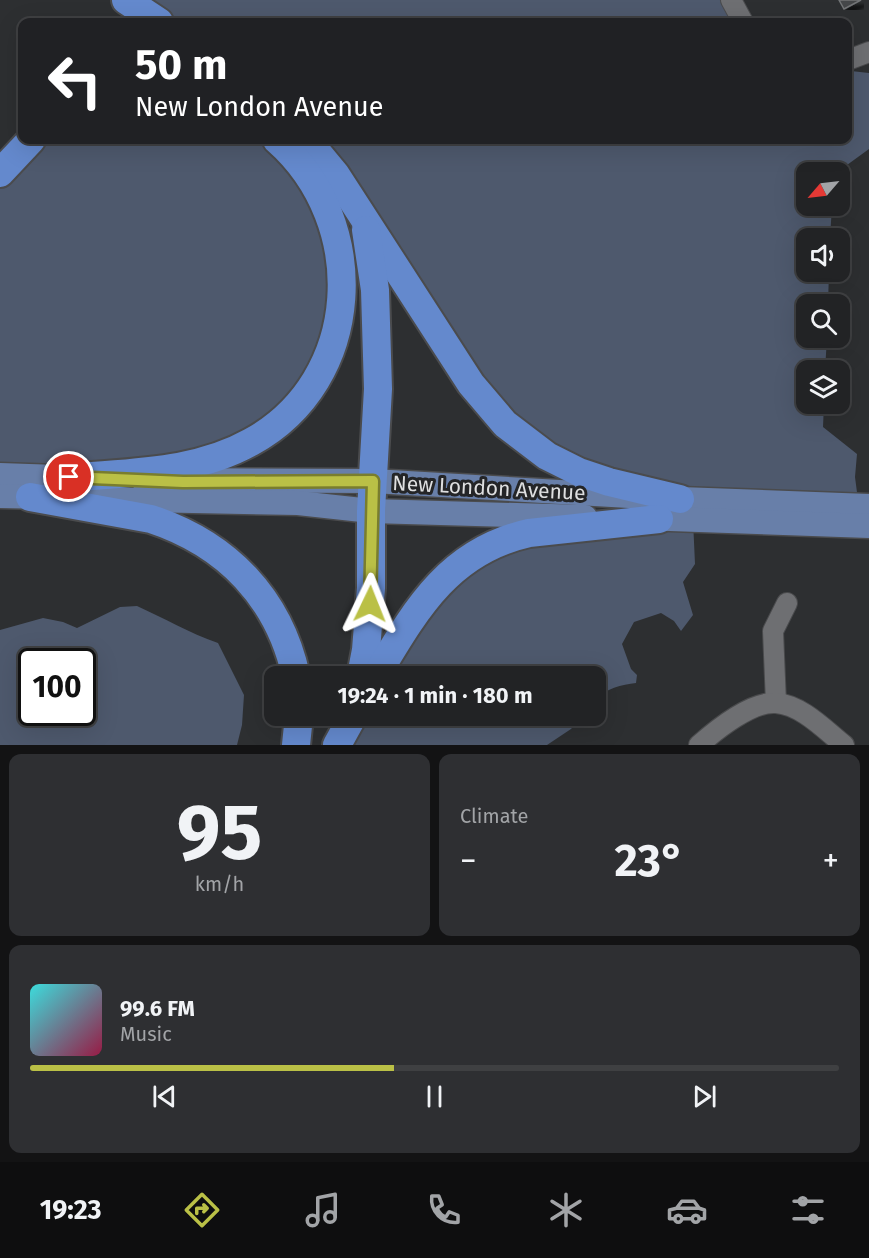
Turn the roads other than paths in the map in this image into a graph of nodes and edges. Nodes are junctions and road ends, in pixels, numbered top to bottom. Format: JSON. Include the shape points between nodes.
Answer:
{"nodes":[{"id":1,"x":126,"y":0,"type":"edge"},
{"id":2,"x":731,"y":0,"type":"edge"},
{"id":3,"x":153,"y":18,"type":"edge"},
{"id":4,"x":740,"y":18,"type":"edge"},
{"id":5,"x":869,"y":52,"type":"edge"},
{"id":6,"x":852,"y":58,"type":"edge"},
{"id":7,"x":27,"y":144,"type":"edge"},
{"id":8,"x":282,"y":144,"type":"edge"},
{"id":9,"x":310,"y":144,"type":"edge"},
{"id":10,"x":0,"y":173,"type":"edge"},
{"id":11,"x":365,"y":221,"type":"junction"},
{"id":12,"x":0,"y":475,"type":"edge"},
{"id":13,"x":69,"y":477,"type":"junction"},
{"id":14,"x":373,"y":481,"type":"junction"},
{"id":15,"x":0,"y":496,"type":"edge"},
{"id":16,"x":30,"y":497,"type":"junction"},
{"id":17,"x":680,"y":499,"type":"junction"},
{"id":18,"x":869,"y":506,"type":"edge"},
{"id":19,"x":371,"y":511,"type":"junction"},
{"id":20,"x":659,"y":519,"type":"junction"},
{"id":21,"x":869,"y":526,"type":"edge"},
{"id":22,"x":787,"y":603,"type":"dead end"},
{"id":23,"x":293,"y":666,"type":"edge"},
{"id":24,"x":362,"y":666,"type":"edge"},
{"id":25,"x":382,"y":666,"type":"edge"},
{"id":26,"x":776,"y":703,"type":"junction"},
{"id":27,"x":298,"y":726,"type":"edge"},
{"id":28,"x":347,"y":726,"type":"edge"},
{"id":29,"x":296,"y":745,"type":"edge"},
{"id":30,"x":337,"y":745,"type":"edge"},
{"id":31,"x":699,"y":745,"type":"edge"},
{"id":32,"x":844,"y":745,"type":"edge"}],
"edges":[{"from":1,"to":3,"type":"highway"},
{"from":2,"to":4,"type":"street"},
{"from":5,"to":6,"type":"street"},
{"from":7,"to":10,"type":"highway"},
{"from":8,"to":13,"type":"highway","via":[[307,172],[324,201],[340,252],[340,318],[312,385],[278,424],[224,455],[177,468]]},
{"from":9,"to":11,"type":"highway"},
{"from":11,"to":14,"type":"highway","via":[[377,320]]},
{"from":11,"to":17,"type":"highway","via":[[471,384],[505,424],[564,466],[602,480]]},
{"from":12,"to":13,"type":"main road","name":"New London Avenue"},
{"from":13,"to":14,"type":"main road","name":"New London Avenue","via":[[183,482]]},
{"from":14,"to":17,"type":"main road","name":"New London Avenue"},
{"from":14,"to":19,"type":"highway"},
{"from":15,"to":16,"type":"main road","name":"New London Avenue"},
{"from":16,"to":19,"type":"main road","name":"New London Avenue","via":[[298,503]]},
{"from":16,"to":23,"type":"highway","via":[[151,519],[204,543],[247,579],[271,610]]},
{"from":17,"to":18,"type":"main road","name":"New London Avenue"},
{"from":19,"to":20,"type":"main road","name":"New London Avenue"},
{"from":19,"to":24,"type":"highway","via":[[371,588]]},
{"from":20,"to":21,"type":"main road","name":"New London Avenue"},
{"from":20,"to":25,"type":"highway","via":[[529,533],[487,548],[459,565],[435,587]]},
{"from":22,"to":26,"type":"street","via":[[773,632]]},
{"from":26,"to":31,"type":"street","via":[[747,711]]},
{"from":26,"to":32,"type":"street","via":[[806,716]]},
{"from":27,"to":29,"type":"highway"},
{"from":28,"to":30,"type":"highway"}]}
